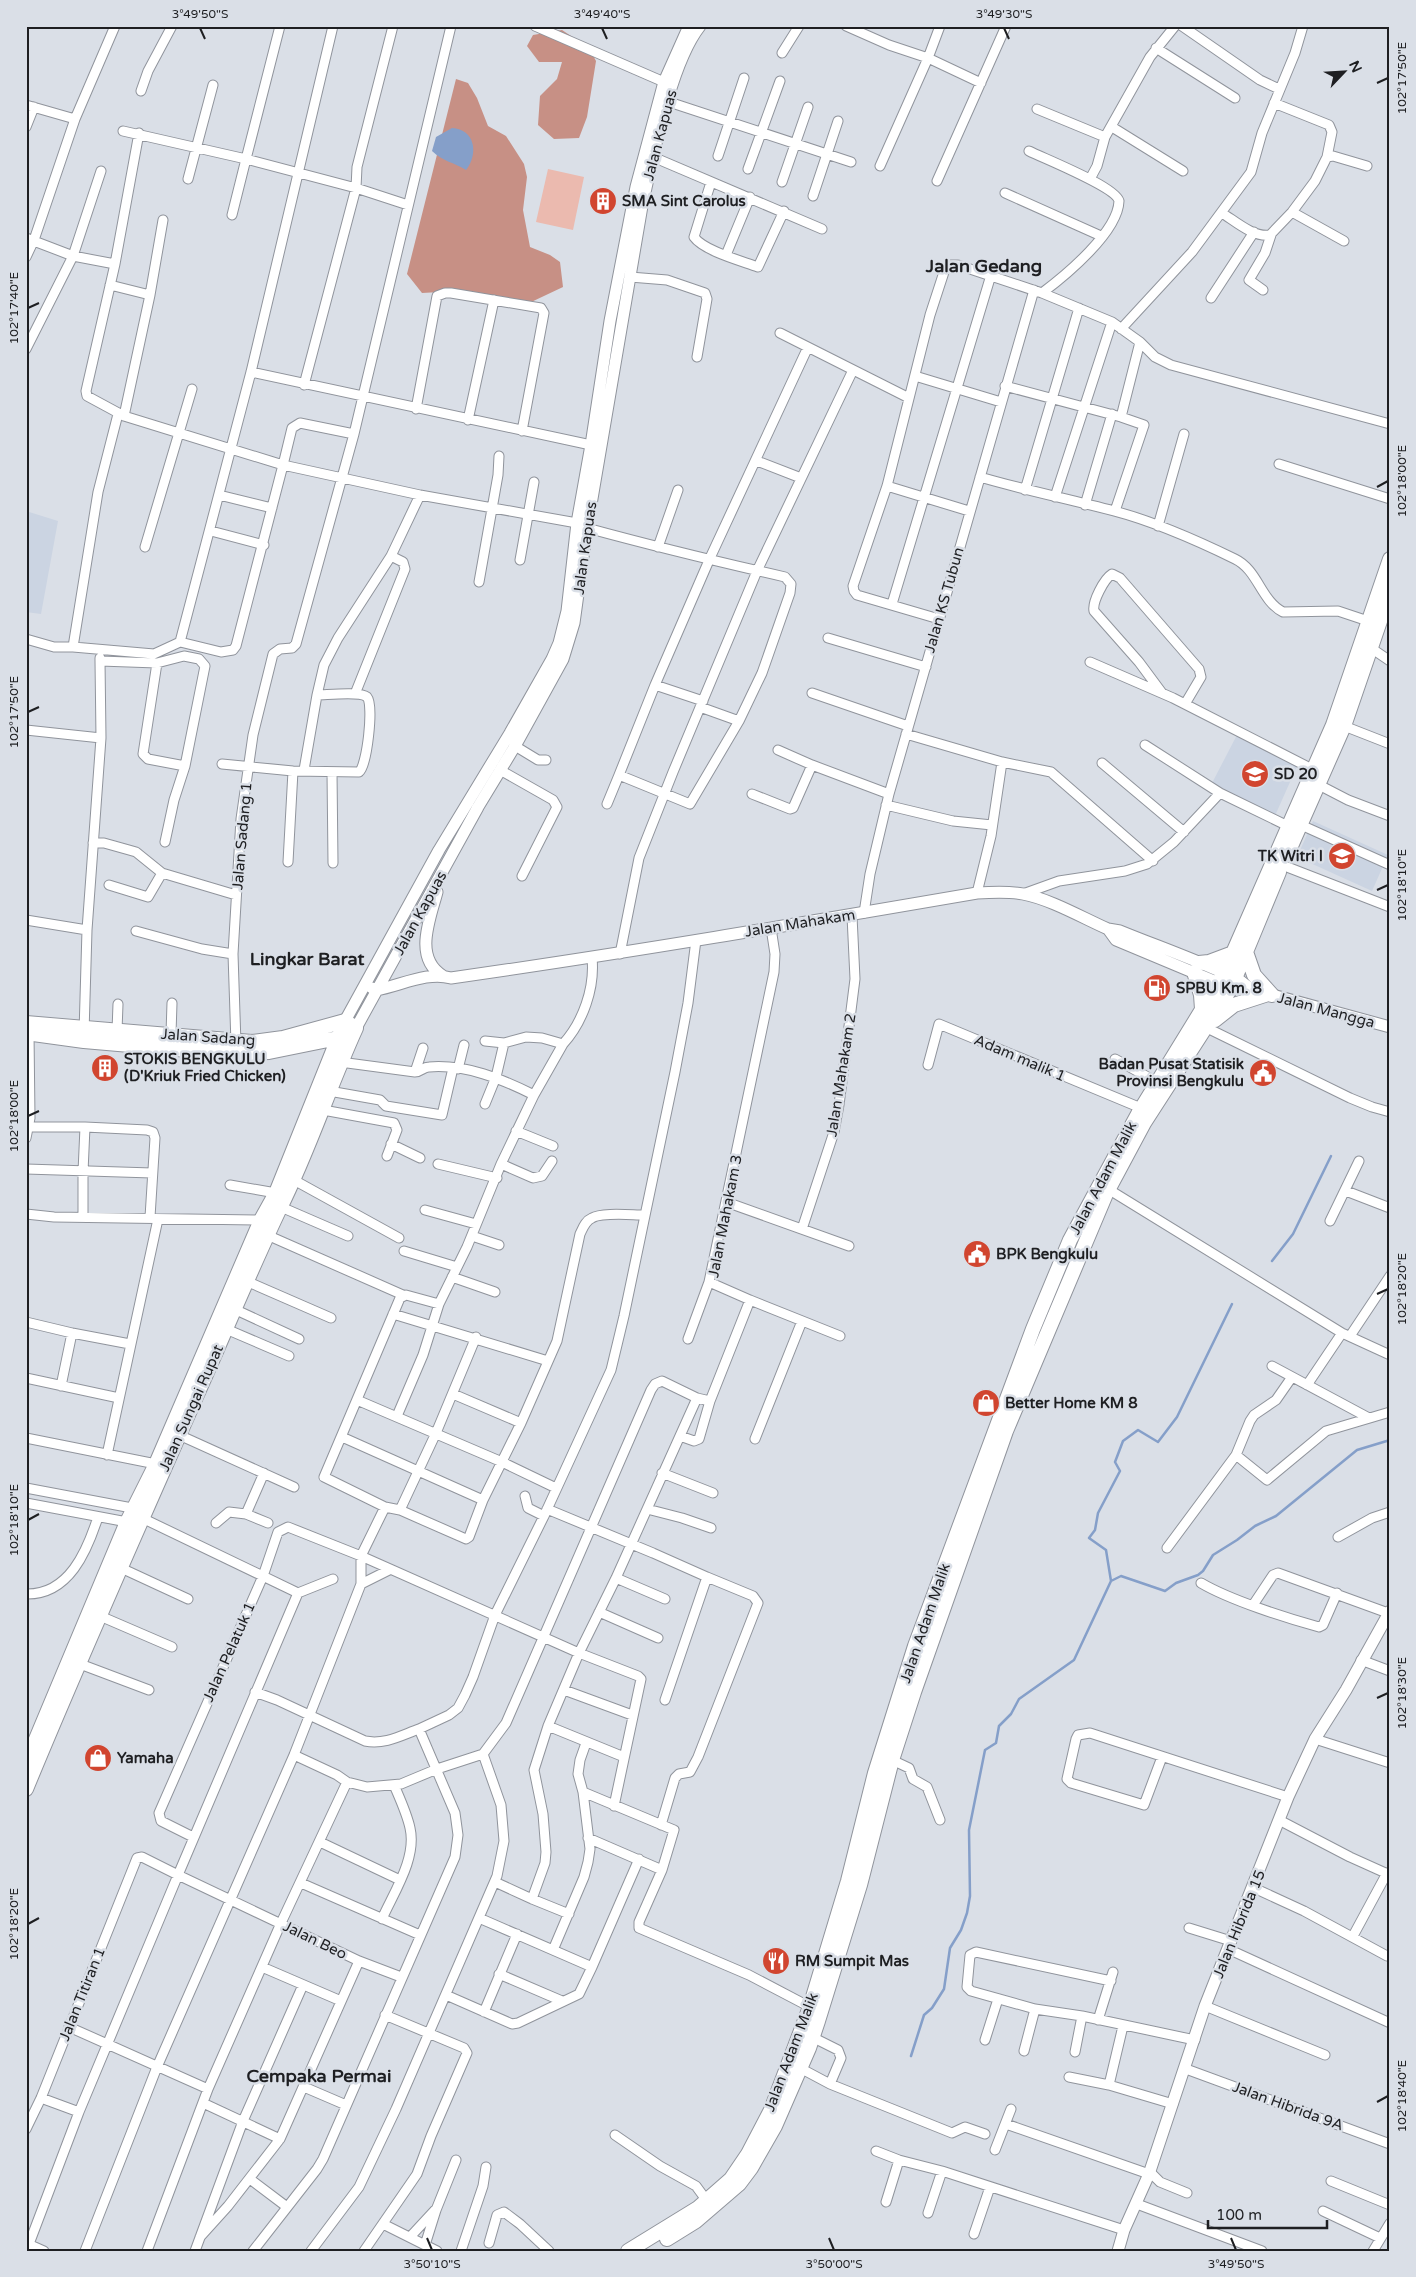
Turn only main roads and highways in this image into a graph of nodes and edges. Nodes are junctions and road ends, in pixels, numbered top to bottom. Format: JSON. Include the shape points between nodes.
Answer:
{"nodes":[{"id":1,"x":1390,"y":559,"type":"edge"},
{"id":2,"x":1390,"y":592,"type":"edge"},
{"id":3,"x":1355,"y":677,"type":"junction"},
{"id":4,"x":1295,"y":826,"type":"junction"},
{"id":5,"x":1240,"y":952,"type":"junction"},
{"id":6,"x":1231,"y":982,"type":"junction"},
{"id":7,"x":1202,"y":1009,"type":"junction"},
{"id":8,"x":350,"y":1024,"type":"joint"},
{"id":9,"x":1208,"y":1026,"type":"junction"},
{"id":10,"x":27,"y":1030,"type":"edge"},
{"id":11,"x":84,"y":1034,"type":"junction"},
{"id":12,"x":344,"y":1040,"type":"junction"},
{"id":13,"x":236,"y":1047,"type":"junction"},
{"id":14,"x":267,"y":1226,"type":"junction"},
{"id":15,"x":1039,"y":1332,"type":"junction"},
{"id":16,"x":193,"y":1393,"type":"junction"},
{"id":17,"x":137,"y":1513,"type":"junction"},
{"id":18,"x":26,"y":1763,"type":"edge"},
{"id":19,"x":26,"y":1789,"type":"edge"},
{"id":20,"x":854,"y":1883,"type":"junction"},
{"id":21,"x":812,"y":2015,"type":"junction"},
{"id":22,"x":794,"y":2066,"type":"junction"},
{"id":23,"x":628,"y":2251,"type":"edge"},
{"id":24,"x":647,"y":2251,"type":"edge"}],
"edges":[{"from":1,"to":3,"type":"main road","via":[[1368,621]]},
{"from":2,"to":3,"type":"main road","via":[[1371,648]]},
{"from":3,"to":4,"type":"main road","via":[[1314,770]]},
{"from":3,"to":4,"type":"main road","via":[[1344,726],[1319,785]]},
{"from":4,"to":5,"type":"main road"},
{"from":4,"to":5,"type":"main road","via":[[1282,865]]},
{"from":5,"to":6,"type":"main road"},
{"from":5,"to":7,"type":"main road","via":[[1196,967]]},
{"from":5,"to":9,"type":"main road","via":[[1270,995],[1234,1005]]},
{"from":6,"to":7,"type":"main road","name":"Jalan Adam Malik"},
{"from":6,"to":9,"type":"main road","name":"Jalan Adam Malik"},
{"from":7,"to":15,"type":"main road","name":"Jalan Adam Malik","via":[[1141,1108],[1070,1240]]},
{"from":8,"to":12,"type":"main road","name":"Jalan Sungai Rupat"},
{"from":8,"to":13,"type":"main road","name":"Jalan Sadang"},
{"from":9,"to":15,"type":"main road","name":"Jalan Adam Malik","via":[[1144,1123],[1108,1189]]},
{"from":10,"to":11,"type":"main road","name":"Jalan Sadang"},
{"from":11,"to":13,"type":"main road"},
{"from":11,"to":13,"type":"main road","name":"Jalan Sadang","via":[[117,1031],[171,1034]]},
{"from":12,"to":13,"type":"main road","via":[[269,1052]]},
{"from":12,"to":14,"type":"main road","name":"Jalan Sungai Rupat","via":[[276,1193]]},
{"from":12,"to":14,"type":"main road","name":"Jalan Sungai Rupat","via":[[323,1110],[281,1207]]},
{"from":14,"to":16,"type":"main road","name":"Jalan Sungai Rupat"},
{"from":14,"to":16,"type":"main road","name":"Jalan Sungai Rupat","via":[[226,1329]]},
{"from":15,"to":20,"type":"main road","name":"Jalan Adam Malik","via":[[943,1606]]},
{"from":15,"to":20,"type":"main road","name":"Jalan Adam Malik","via":[[915,1646],[875,1773]]},
{"from":16,"to":17,"type":"main road","name":"Jalan Sungai Rupat","via":[[156,1464]]},
{"from":16,"to":17,"type":"main road","name":"Jalan Sungai Rupat","via":[[179,1435]]},
{"from":17,"to":18,"type":"main road","name":"Jalan Sungai Rupat","via":[[126,1522]]},
{"from":17,"to":19,"type":"main road","name":"Jalan Sungai Rupat","via":[[121,1568]]},
{"from":20,"to":21,"type":"main road","name":"Jalan Adam Malik"},
{"from":21,"to":22,"type":"main road","name":"Jalan Adam Malik"},
{"from":21,"to":22,"type":"main road","name":"Jalan Adam Malik","via":[[812,2037]]},
{"from":22,"to":23,"type":"main road","name":"Jalan Adam Malik","via":[[748,2154],[731,2179],[707,2201]]},
{"from":22,"to":24,"type":"main road","name":"Jalan Adam Malik","via":[[775,2126],[739,2184],[696,2221]]}]}
